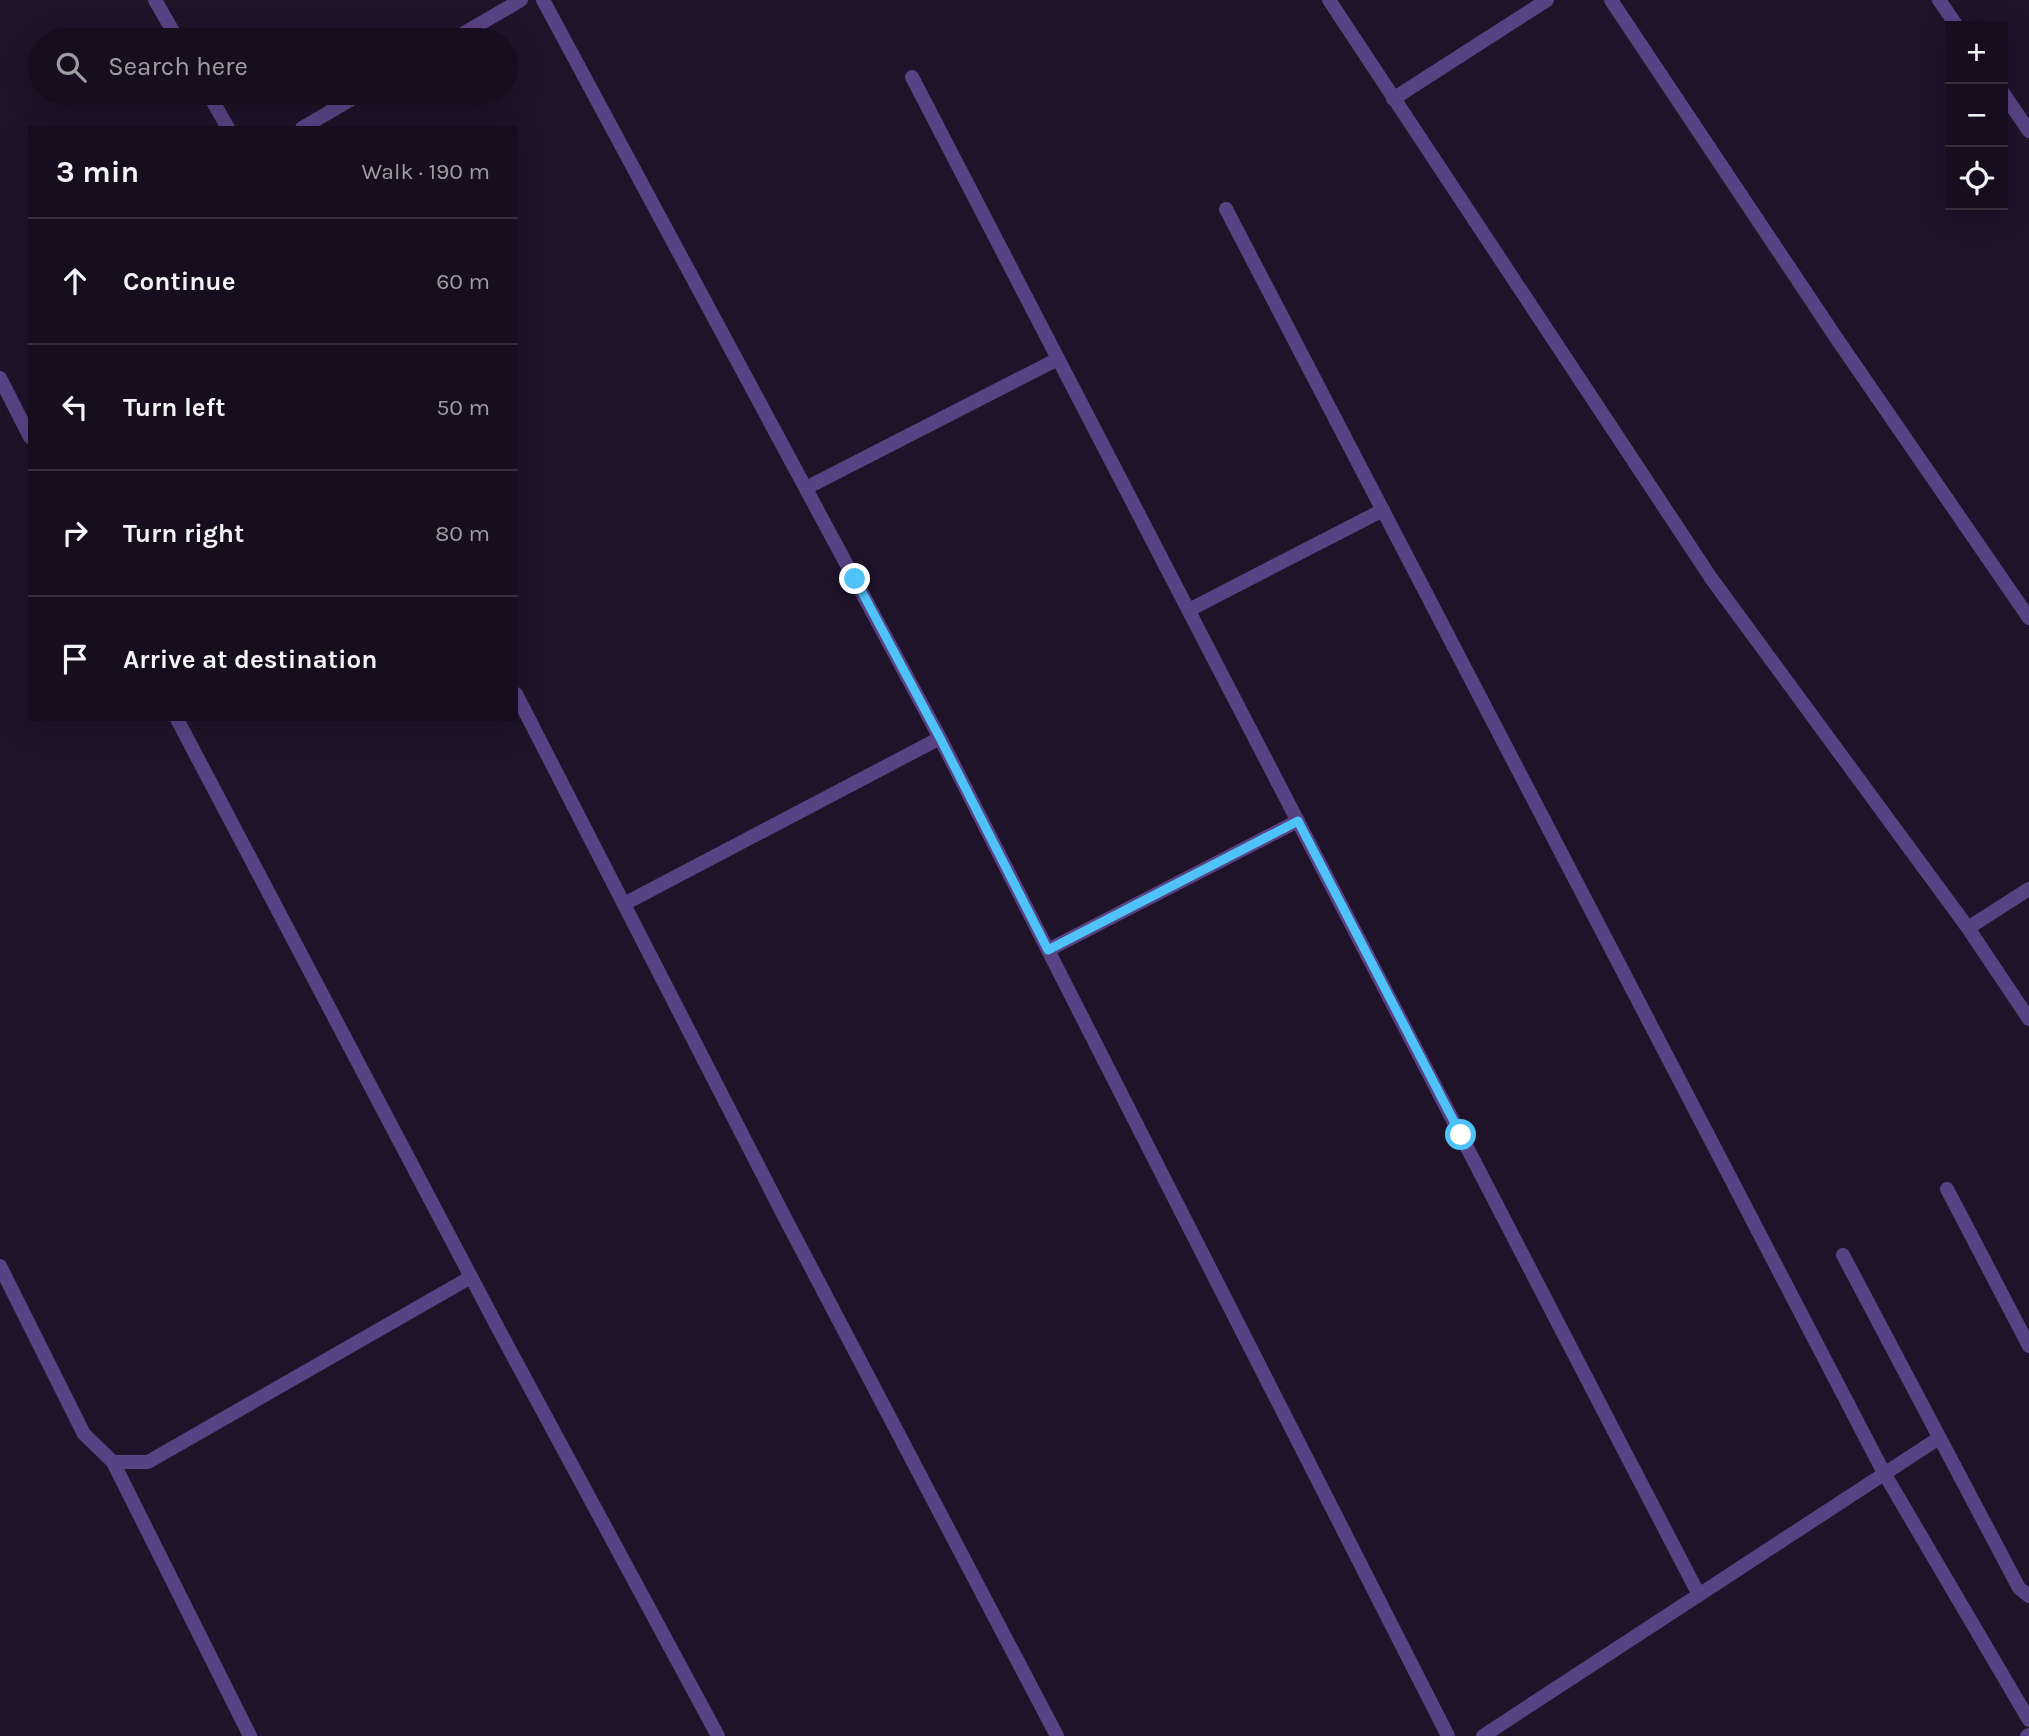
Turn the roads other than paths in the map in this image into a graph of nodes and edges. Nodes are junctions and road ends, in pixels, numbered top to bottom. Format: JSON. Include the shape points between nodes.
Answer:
{"nodes":[{"id":1,"x":155,"y":0,"type":"edge"},
{"id":2,"x":522,"y":0,"type":"edge"},
{"id":3,"x":543,"y":0,"type":"edge"},
{"id":4,"x":1329,"y":0,"type":"edge"},
{"id":5,"x":1547,"y":0,"type":"edge"},
{"id":6,"x":1611,"y":0,"type":"edge"},
{"id":7,"x":1939,"y":0,"type":"edge"},
{"id":8,"x":1954,"y":21,"type":"edge"},
{"id":9,"x":171,"y":28,"type":"edge"},
{"id":10,"x":473,"y":28,"type":"edge"},
{"id":11,"x":912,"y":77,"type":"dead end"},
{"id":12,"x":1393,"y":99,"type":"junction"},
{"id":13,"x":2008,"y":100,"type":"edge"},
{"id":14,"x":215,"y":105,"type":"edge"},
{"id":15,"x":341,"y":105,"type":"edge"},
{"id":16,"x":227,"y":126,"type":"edge"},
{"id":17,"x":305,"y":126,"type":"edge"},
{"id":18,"x":2029,"y":131,"type":"edge"},
{"id":19,"x":1226,"y":209,"type":"dead end"},
{"id":20,"x":1058,"y":359,"type":"junction"},
{"id":21,"x":0,"y":378,"type":"edge"},
{"id":22,"x":28,"y":433,"type":"edge"},
{"id":23,"x":806,"y":488,"type":"junction"},
{"id":24,"x":1383,"y":510,"type":"junction"},
{"id":25,"x":1189,"y":610,"type":"junction"},
{"id":26,"x":2029,"y":618,"type":"edge"},
{"id":27,"x":518,"y":698,"type":"edge"},
{"id":28,"x":178,"y":721,"type":"edge"},
{"id":29,"x":940,"y":738,"type":"junction"},
{"id":30,"x":1298,"y":821,"type":"junction"},
{"id":31,"x":2029,"y":889,"type":"edge"},
{"id":32,"x":624,"y":904,"type":"junction"},
{"id":33,"x":1968,"y":928,"type":"junction"},
{"id":34,"x":1048,"y":950,"type":"junction"},
{"id":35,"x":2029,"y":1020,"type":"edge"},
{"id":36,"x":1947,"y":1189,"type":"dead end"},
{"id":37,"x":1843,"y":1255,"type":"dead end"},
{"id":38,"x":0,"y":1266,"type":"edge"},
{"id":39,"x":471,"y":1276,"type":"junction"},
{"id":40,"x":2029,"y":1346,"type":"edge"},
{"id":41,"x":1939,"y":1438,"type":"junction"},
{"id":42,"x":113,"y":1462,"type":"junction"},
{"id":43,"x":1884,"y":1473,"type":"junction"},
{"id":44,"x":1699,"y":1595,"type":"junction"},
{"id":45,"x":2029,"y":1595,"type":"edge"},
{"id":46,"x":2029,"y":1720,"type":"edge"},
{"id":47,"x":250,"y":1736,"type":"edge"},
{"id":48,"x":718,"y":1736,"type":"edge"},
{"id":49,"x":1057,"y":1736,"type":"edge"},
{"id":50,"x":1448,"y":1736,"type":"edge"},
{"id":51,"x":1483,"y":1736,"type":"edge"}],
"edges":[{"from":1,"to":9,"type":"street"},
{"from":2,"to":10,"type":"street"},
{"from":3,"to":23,"type":"street"},
{"from":4,"to":12,"type":"street"},
{"from":5,"to":12,"type":"street"},
{"from":6,"to":26,"type":"street"},
{"from":7,"to":8,"type":"street"},
{"from":11,"to":20,"type":"street"},
{"from":12,"to":33,"type":"street","via":[[1711,578]]},
{"from":13,"to":18,"type":"street"},
{"from":14,"to":16,"type":"street"},
{"from":15,"to":17,"type":"street"},
{"from":19,"to":24,"type":"street"},
{"from":20,"to":23,"type":"street"},
{"from":20,"to":25,"type":"street"},
{"from":21,"to":22,"type":"street"},
{"from":23,"to":29,"type":"street"},
{"from":24,"to":25,"type":"street"},
{"from":24,"to":43,"type":"street"},
{"from":25,"to":30,"type":"street"},
{"from":27,"to":32,"type":"street"},
{"from":28,"to":39,"type":"street"},
{"from":29,"to":32,"type":"street"},
{"from":29,"to":34,"type":"street"},
{"from":30,"to":34,"type":"street"},
{"from":30,"to":44,"type":"street"},
{"from":31,"to":33,"type":"street"},
{"from":32,"to":49,"type":"street"},
{"from":33,"to":35,"type":"street"},
{"from":34,"to":50,"type":"street"},
{"from":36,"to":40,"type":"street"},
{"from":37,"to":41,"type":"street"},
{"from":38,"to":42,"type":"street","via":[[84,1434]]},
{"from":39,"to":42,"type":"street","via":[[148,1462]]},
{"from":39,"to":48,"type":"street"},
{"from":41,"to":43,"type":"street"},
{"from":41,"to":45,"type":"street","via":[[2019,1588]]},
{"from":42,"to":47,"type":"street"},
{"from":43,"to":44,"type":"street"},
{"from":43,"to":46,"type":"street"},
{"from":44,"to":51,"type":"street"}]}
